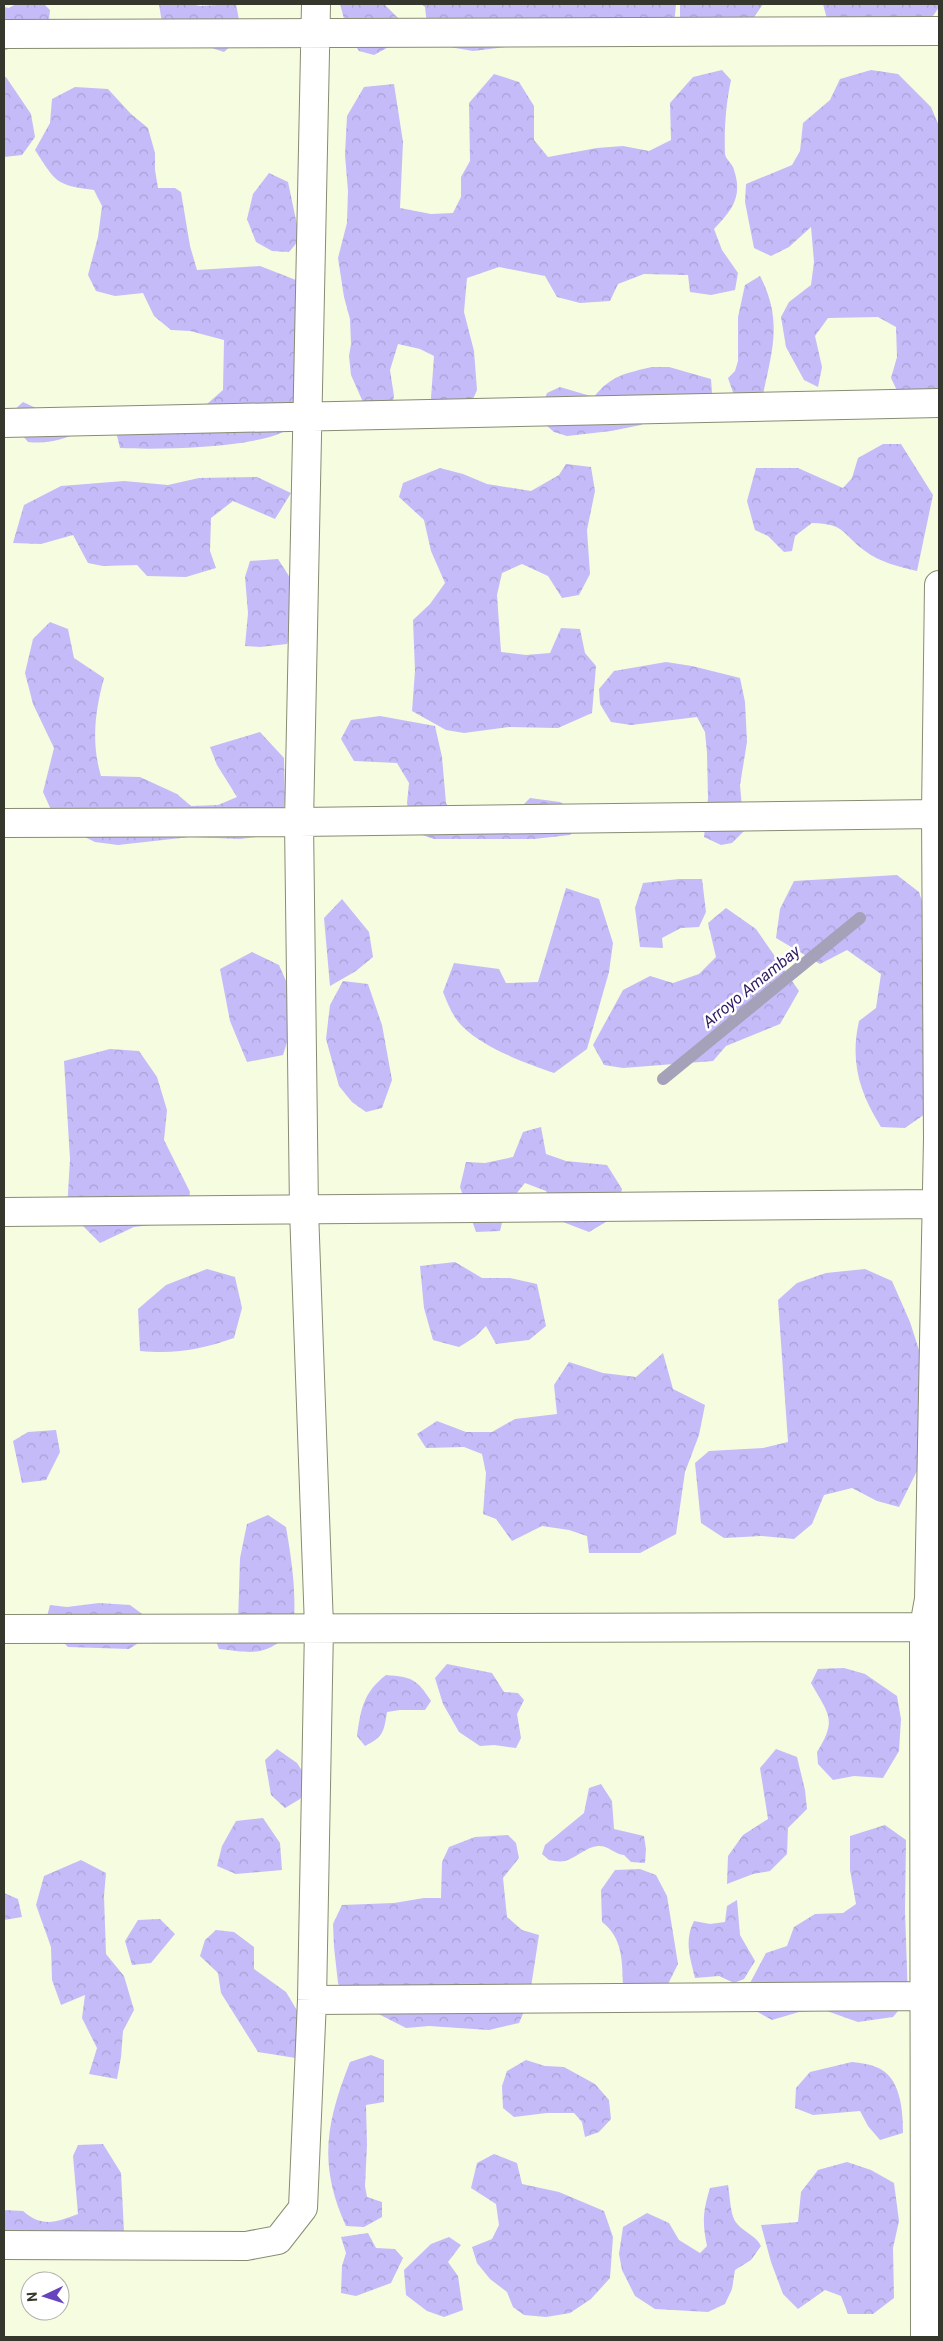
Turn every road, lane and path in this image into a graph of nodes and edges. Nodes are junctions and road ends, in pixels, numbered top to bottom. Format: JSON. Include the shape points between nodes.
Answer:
{"nodes":[{"id":1,"x":316,"y":4,"type":"edge"},
{"id":2,"x":939,"y":31,"type":"edge"},
{"id":3,"x":316,"y":32,"type":"junction"},
{"id":4,"x":4,"y":34,"type":"edge"},
{"id":5,"x":939,"y":403,"type":"edge"},
{"id":6,"x":307,"y":417,"type":"junction"},
{"id":7,"x":4,"y":422,"type":"edge"},
{"id":8,"x":939,"y":585,"type":"edge"},
{"id":9,"x":938,"y":682,"type":"edge"},
{"id":10,"x":936,"y":814,"type":"junction"},
{"id":11,"x":300,"y":822,"type":"junction"},
{"id":12,"x":4,"y":823,"type":"edge"},
{"id":13,"x":939,"y":1138,"type":"edge"},
{"id":14,"x":936,"y":1204,"type":"junction"},
{"id":15,"x":304,"y":1210,"type":"junction"},
{"id":16,"x":4,"y":1212,"type":"edge"},
{"id":17,"x":934,"y":1599,"type":"edge"},
{"id":18,"x":319,"y":1627,"type":"junction"},
{"id":19,"x":924,"y":1627,"type":"junction"},
{"id":20,"x":4,"y":1629,"type":"edge"},
{"id":21,"x":926,"y":1996,"type":"junction"},
{"id":22,"x":312,"y":2000,"type":"junction"},
{"id":23,"x":932,"y":2058,"type":"edge"},
{"id":24,"x":4,"y":2245,"type":"edge"},
{"id":25,"x":925,"y":2337,"type":"edge"}],
"edges":[{"from":1,"to":3,"type":"street"},
{"from":2,"to":3,"type":"street"},
{"from":3,"to":4,"type":"street"},
{"from":3,"to":6,"type":"street"},
{"from":5,"to":6,"type":"street"},
{"from":6,"to":7,"type":"street"},
{"from":6,"to":11,"type":"street"},
{"from":8,"to":9,"type":"street"},
{"from":9,"to":10,"type":"street"},
{"from":10,"to":11,"type":"street"},
{"from":10,"to":13,"type":"street"},
{"from":11,"to":12,"type":"street"},
{"from":11,"to":15,"type":"street"},
{"from":13,"to":14,"type":"street"},
{"from":14,"to":15,"type":"street"},
{"from":14,"to":17,"type":"street"},
{"from":15,"to":16,"type":"street"},
{"from":15,"to":18,"type":"street"},
{"from":17,"to":19,"type":"street"},
{"from":18,"to":19,"type":"street"},
{"from":18,"to":20,"type":"street"},
{"from":18,"to":22,"type":"street"},
{"from":19,"to":21,"type":"street"},
{"from":21,"to":22,"type":"street"},
{"from":21,"to":23,"type":"street"},
{"from":22,"to":24,"type":"street","via":[[303,2208],[278,2240],[246,2246]]},
{"from":23,"to":25,"type":"street"}]}
